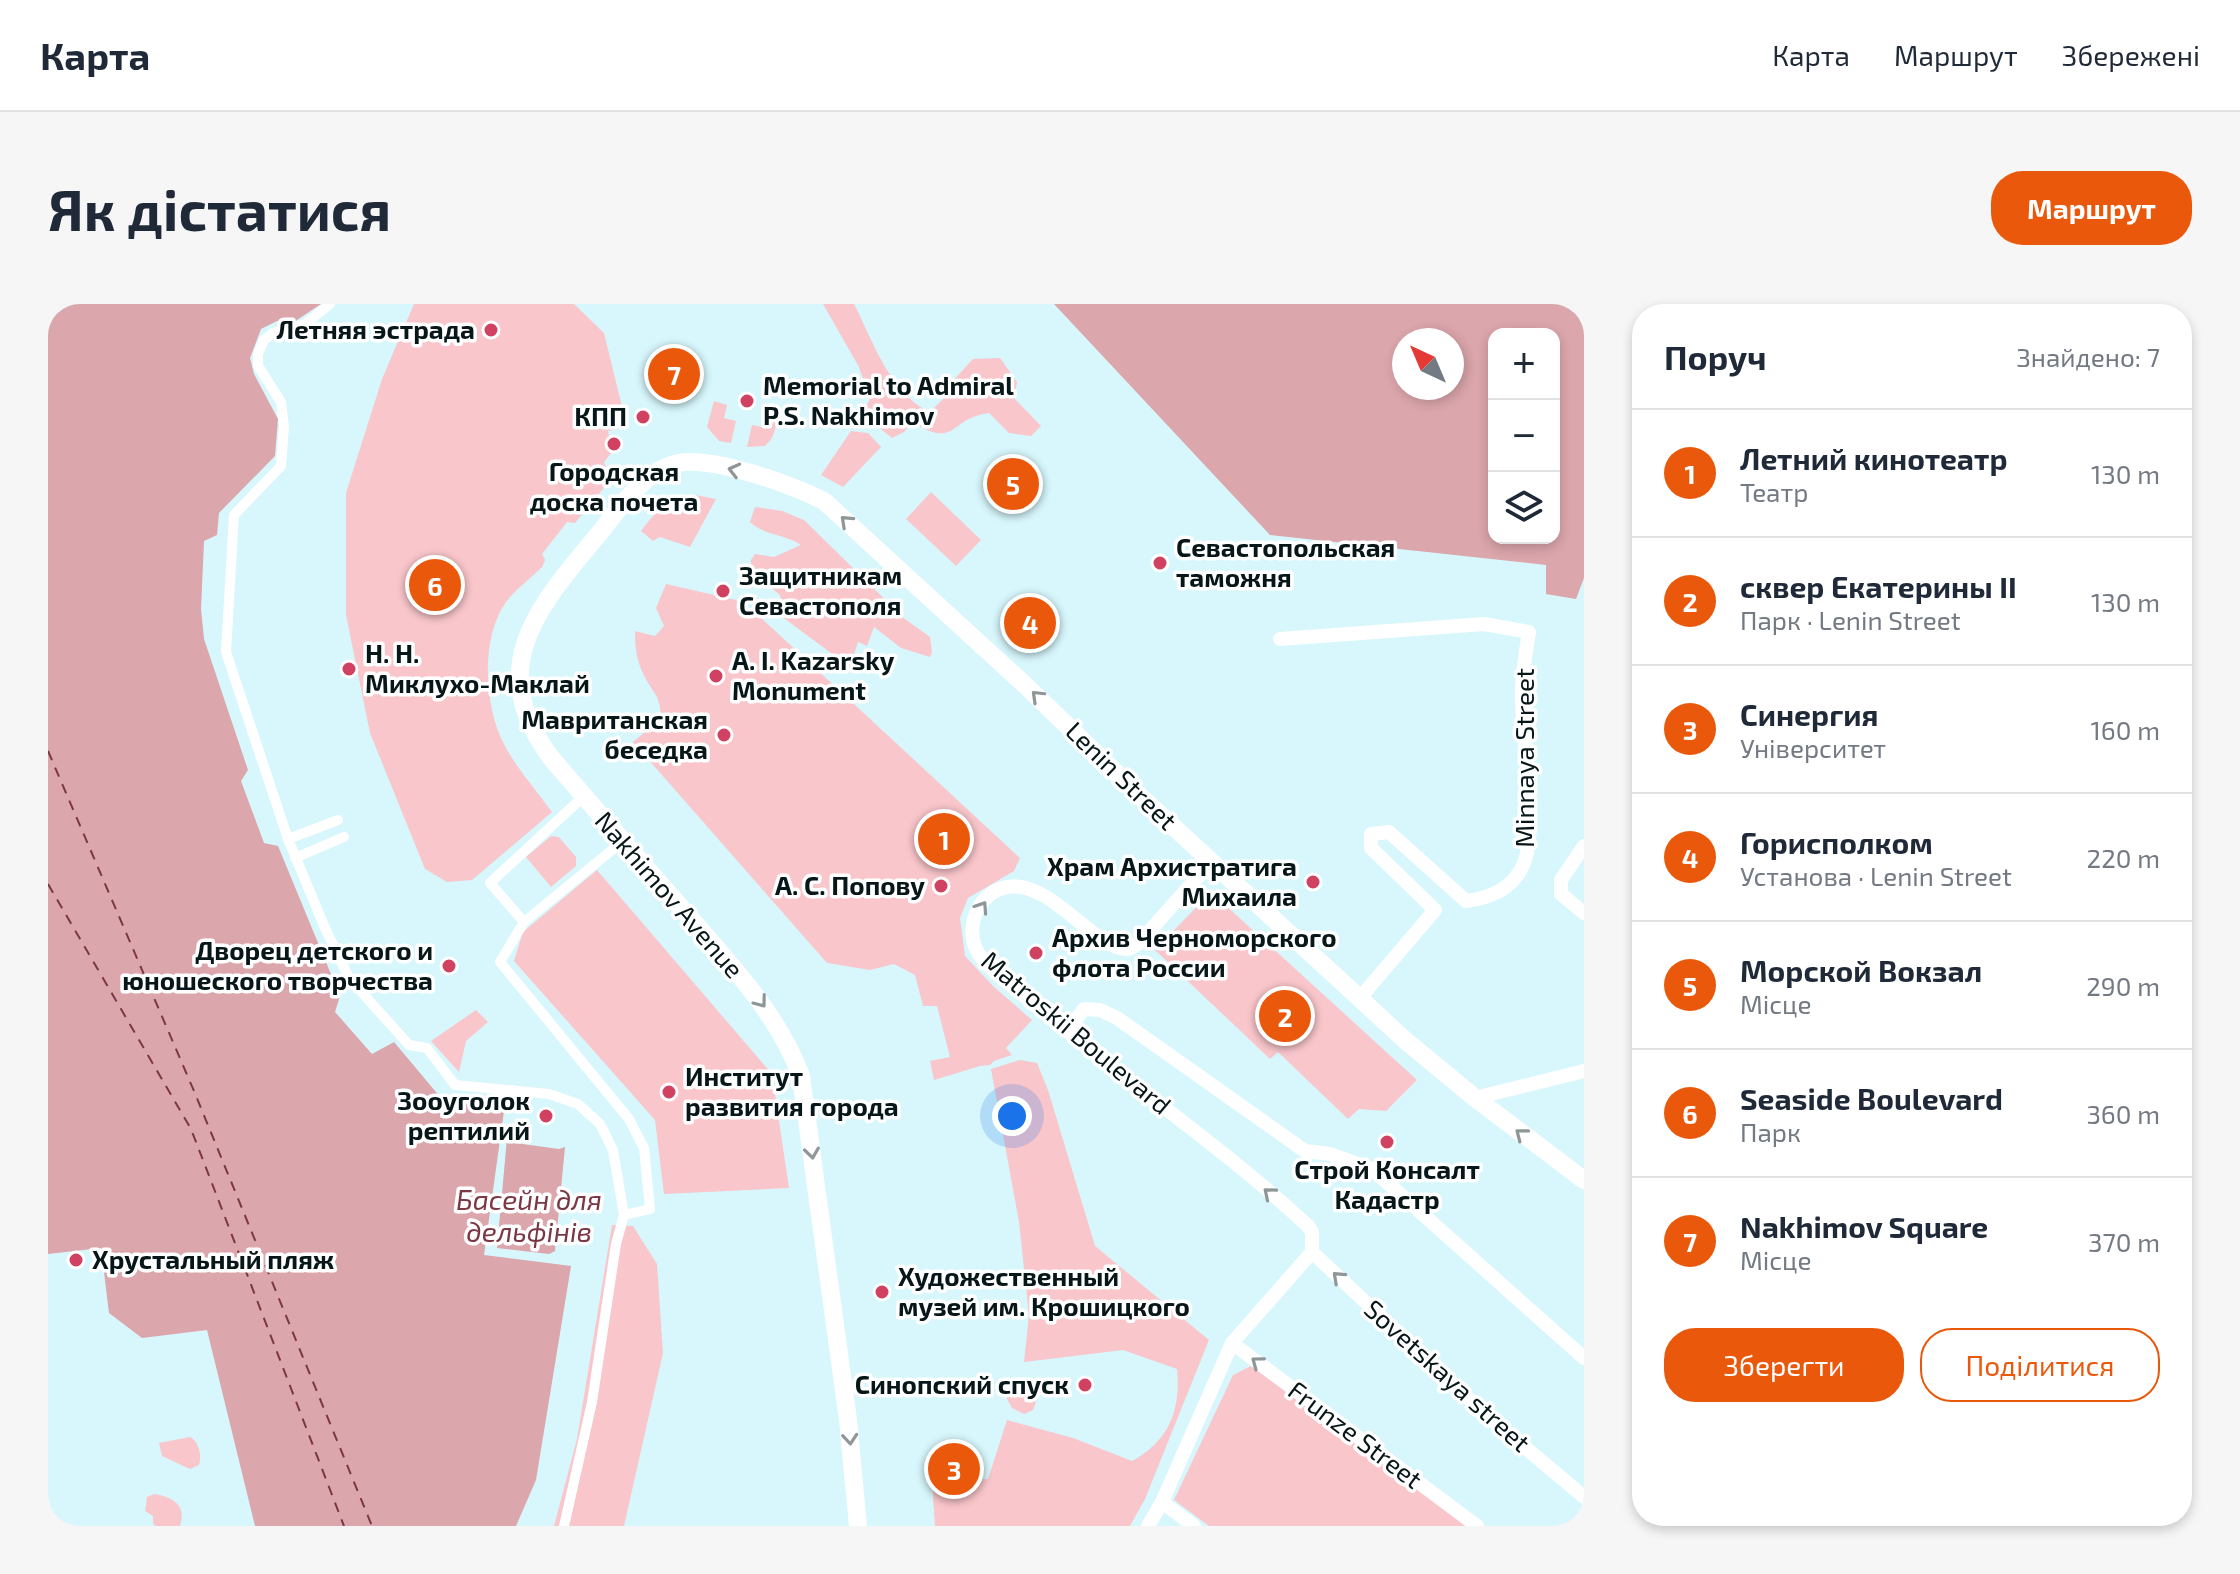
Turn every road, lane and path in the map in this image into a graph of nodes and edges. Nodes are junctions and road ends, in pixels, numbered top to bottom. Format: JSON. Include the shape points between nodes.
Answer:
{"nodes":[{"id":1,"x":330,"y":304,"type":"edge"},
{"id":2,"x":808,"y":493,"type":"joint"},
{"id":3,"x":1280,"y":639,"type":"dead end"},
{"id":4,"x":584,"y":796,"type":"junction"},
{"id":5,"x":338,"y":820,"type":"dead end"},
{"id":6,"x":344,"y":837,"type":"dead end"},
{"id":7,"x":288,"y":839,"type":"junction"},
{"id":8,"x":623,"y":841,"type":"junction"},
{"id":9,"x":1584,"y":846,"type":"edge"},
{"id":10,"x":295,"y":858,"type":"junction"},
{"id":11,"x":1212,"y":861,"type":"junction"},
{"id":12,"x":1584,"y":913,"type":"edge"},
{"id":13,"x":524,"y":922,"type":"junction"},
{"id":14,"x":1359,"y":999,"type":"junction"},
{"id":15,"x":1067,"y":1031,"type":"junction"},
{"id":16,"x":1584,"y":1071,"type":"edge"},
{"id":17,"x":1475,"y":1098,"type":"junction"},
{"id":18,"x":1584,"y":1180,"type":"edge"},
{"id":19,"x":624,"y":1215,"type":"junction"},
{"id":20,"x":1312,"y":1252,"type":"junction"},
{"id":21,"x":1232,"y":1343,"type":"junction"},
{"id":22,"x":1584,"y":1358,"type":"edge"},
{"id":23,"x":1584,"y":1497,"type":"edge"},
{"id":24,"x":1162,"y":1502,"type":"junction"},
{"id":25,"x":564,"y":1526,"type":"edge"},
{"id":26,"x":858,"y":1526,"type":"edge"},
{"id":27,"x":1148,"y":1526,"type":"edge"},
{"id":28,"x":1194,"y":1526,"type":"edge"},
{"id":29,"x":1477,"y":1526,"type":"edge"}],
"edges":[{"from":1,"to":7,"type":"street","via":[[305,324],[264,340],[258,366],[281,402],[281,466],[234,515],[226,652]]},
{"from":2,"to":4,"type":"main road","name":"Nakhimov Avenue","one_way":true,"via":[[706,463],[675,463],[642,484],[552,592],[526,635],[522,692],[541,744]]},
{"from":11,"to":2,"type":"main road","name":"Lenin Street","one_way":true,"via":[[824,501]]},
{"from":3,"to":14,"type":"street","name":"Minnaya Street","via":[[1484,624],[1529,632],[1522,691],[1530,841],[1523,866],[1500,893],[1466,901],[1389,832],[1371,834],[1371,848],[1435,910]]},
{"from":4,"to":8,"type":"main road","name":"Nakhimov Avenue"},
{"from":4,"to":13,"type":"street","via":[[490,883]]},
{"from":5,"to":7,"type":"street"},
{"from":6,"to":10,"type":"street"},
{"from":7,"to":10,"type":"street"},
{"from":8,"to":13,"type":"street"},
{"from":8,"to":26,"type":"main road","name":"Nakhimov Avenue","one_way":true,"via":[[764,1006],[789,1044],[801,1076]]},
{"from":9,"to":12,"type":"street","via":[[1561,880],[1561,894]]},
{"from":10,"to":19,"type":"street","via":[[349,978],[409,1045],[427,1048],[455,1085],[549,1094],[578,1104],[600,1124],[613,1150]]},
{"from":11,"to":14,"type":"main road","name":"Lenin Street"},
{"from":15,"to":11,"type":"street","name":"Matroskii Boulevard","one_way":true,"via":[[982,959],[973,922],[984,900],[1004,888],[1039,892],[1113,946],[1129,949]]},
{"from":13,"to":19,"type":"street","via":[[500,962],[629,1119],[644,1148],[650,1209]]},
{"from":14,"to":17,"type":"main road","name":"Lenin Street"},
{"from":20,"to":15,"type":"street","name":"Matroskii Boulevard","one_way":true,"via":[[1312,1232],[1303,1222]]},
{"from":15,"to":22,"type":"street","via":[[1084,1009],[1100,1010],[1305,1151],[1372,1169]]},
{"from":16,"to":17,"type":"street"},
{"from":18,"to":17,"type":"main road","name":"Lenin Street","one_way":true},
{"from":19,"to":25,"type":"street","via":[[592,1402]]},
{"from":20,"to":21,"type":"street"},
{"from":23,"to":20,"type":"street","name":"Sovetskaya street","one_way":true,"via":[[1483,1412]]},
{"from":21,"to":24,"type":"street"},
{"from":29,"to":21,"type":"street","name":"Frunze Street","one_way":true},
{"from":24,"to":27,"type":"street"},
{"from":24,"to":28,"type":"street"}]}
